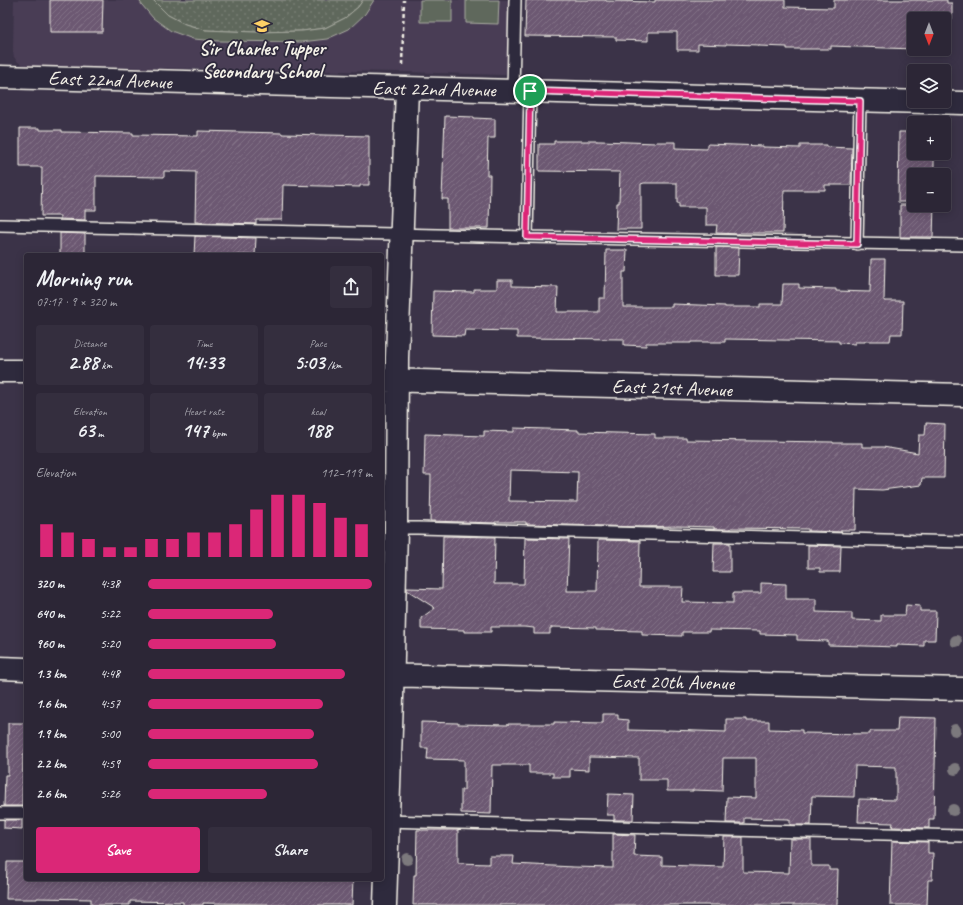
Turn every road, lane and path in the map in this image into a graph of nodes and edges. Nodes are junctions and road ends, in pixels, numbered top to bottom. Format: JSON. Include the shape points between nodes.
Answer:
{"nodes":[{"id":1,"x":404,"y":0,"type":"edge"},
{"id":2,"x":515,"y":0,"type":"edge"},
{"id":3,"x":402,"y":65,"type":"dead end"},
{"id":4,"x":0,"y":77,"type":"edge"},
{"id":5,"x":407,"y":89,"type":"junction"},
{"id":6,"x":522,"y":91,"type":"junction"},
{"id":7,"x":860,"y":101,"type":"junction"},
{"id":8,"x":963,"y":103,"type":"edge"},
{"id":9,"x":0,"y":225,"type":"edge"},
{"id":10,"x":402,"y":234,"type":"junction"},
{"id":11,"x":527,"y":237,"type":"junction"},
{"id":12,"x":857,"y":244,"type":"junction"},
{"id":13,"x":963,"y":245,"type":"edge"},
{"id":14,"x":0,"y":370,"type":"edge"},
{"id":15,"x":24,"y":371,"type":"edge"},
{"id":16,"x":390,"y":380,"type":"edge"},
{"id":17,"x":963,"y":395,"type":"edge"},
{"id":18,"x":396,"y":528,"type":"junction"},
{"id":19,"x":963,"y":542,"type":"edge"},
{"id":20,"x":0,"y":668,"type":"edge"},
{"id":21,"x":24,"y":669,"type":"edge"},
{"id":22,"x":387,"y":675,"type":"edge"},
{"id":23,"x":963,"y":689,"type":"edge"},
{"id":24,"x":0,"y":813,"type":"edge"},
{"id":25,"x":24,"y":813,"type":"edge"},
{"id":26,"x":384,"y":821,"type":"edge"},
{"id":27,"x":963,"y":836,"type":"edge"},
{"id":28,"x":385,"y":905,"type":"edge"}],
"edges":[{"from":1,"to":3,"type":"path"},
{"from":2,"to":6,"type":"lane"},
{"from":4,"to":5,"type":"street","name":"East 22nd Avenue"},
{"from":5,"to":6,"type":"street","name":"East 22nd Avenue"},
{"from":5,"to":10,"type":"street"},
{"from":6,"to":7,"type":"street","name":"East 22nd Avenue"},
{"from":6,"to":11,"type":"lane"},
{"from":7,"to":8,"type":"street","name":"East 22nd Avenue"},
{"from":7,"to":12,"type":"lane"},
{"from":9,"to":10,"type":"lane"},
{"from":10,"to":11,"type":"lane"},
{"from":10,"to":16,"type":"street"},
{"from":11,"to":12,"type":"lane"},
{"from":12,"to":13,"type":"lane"},
{"from":14,"to":15,"type":"street"},
{"from":16,"to":17,"type":"street","name":"East 21st Avenue"},
{"from":16,"to":18,"type":"street"},
{"from":18,"to":19,"type":"lane"},
{"from":18,"to":22,"type":"street"},
{"from":20,"to":21,"type":"street"},
{"from":22,"to":23,"type":"street","name":"East 20th Avenue"},
{"from":22,"to":26,"type":"street"},
{"from":24,"to":25,"type":"lane"},
{"from":26,"to":27,"type":"lane"},
{"from":26,"to":28,"type":"street"}]}
